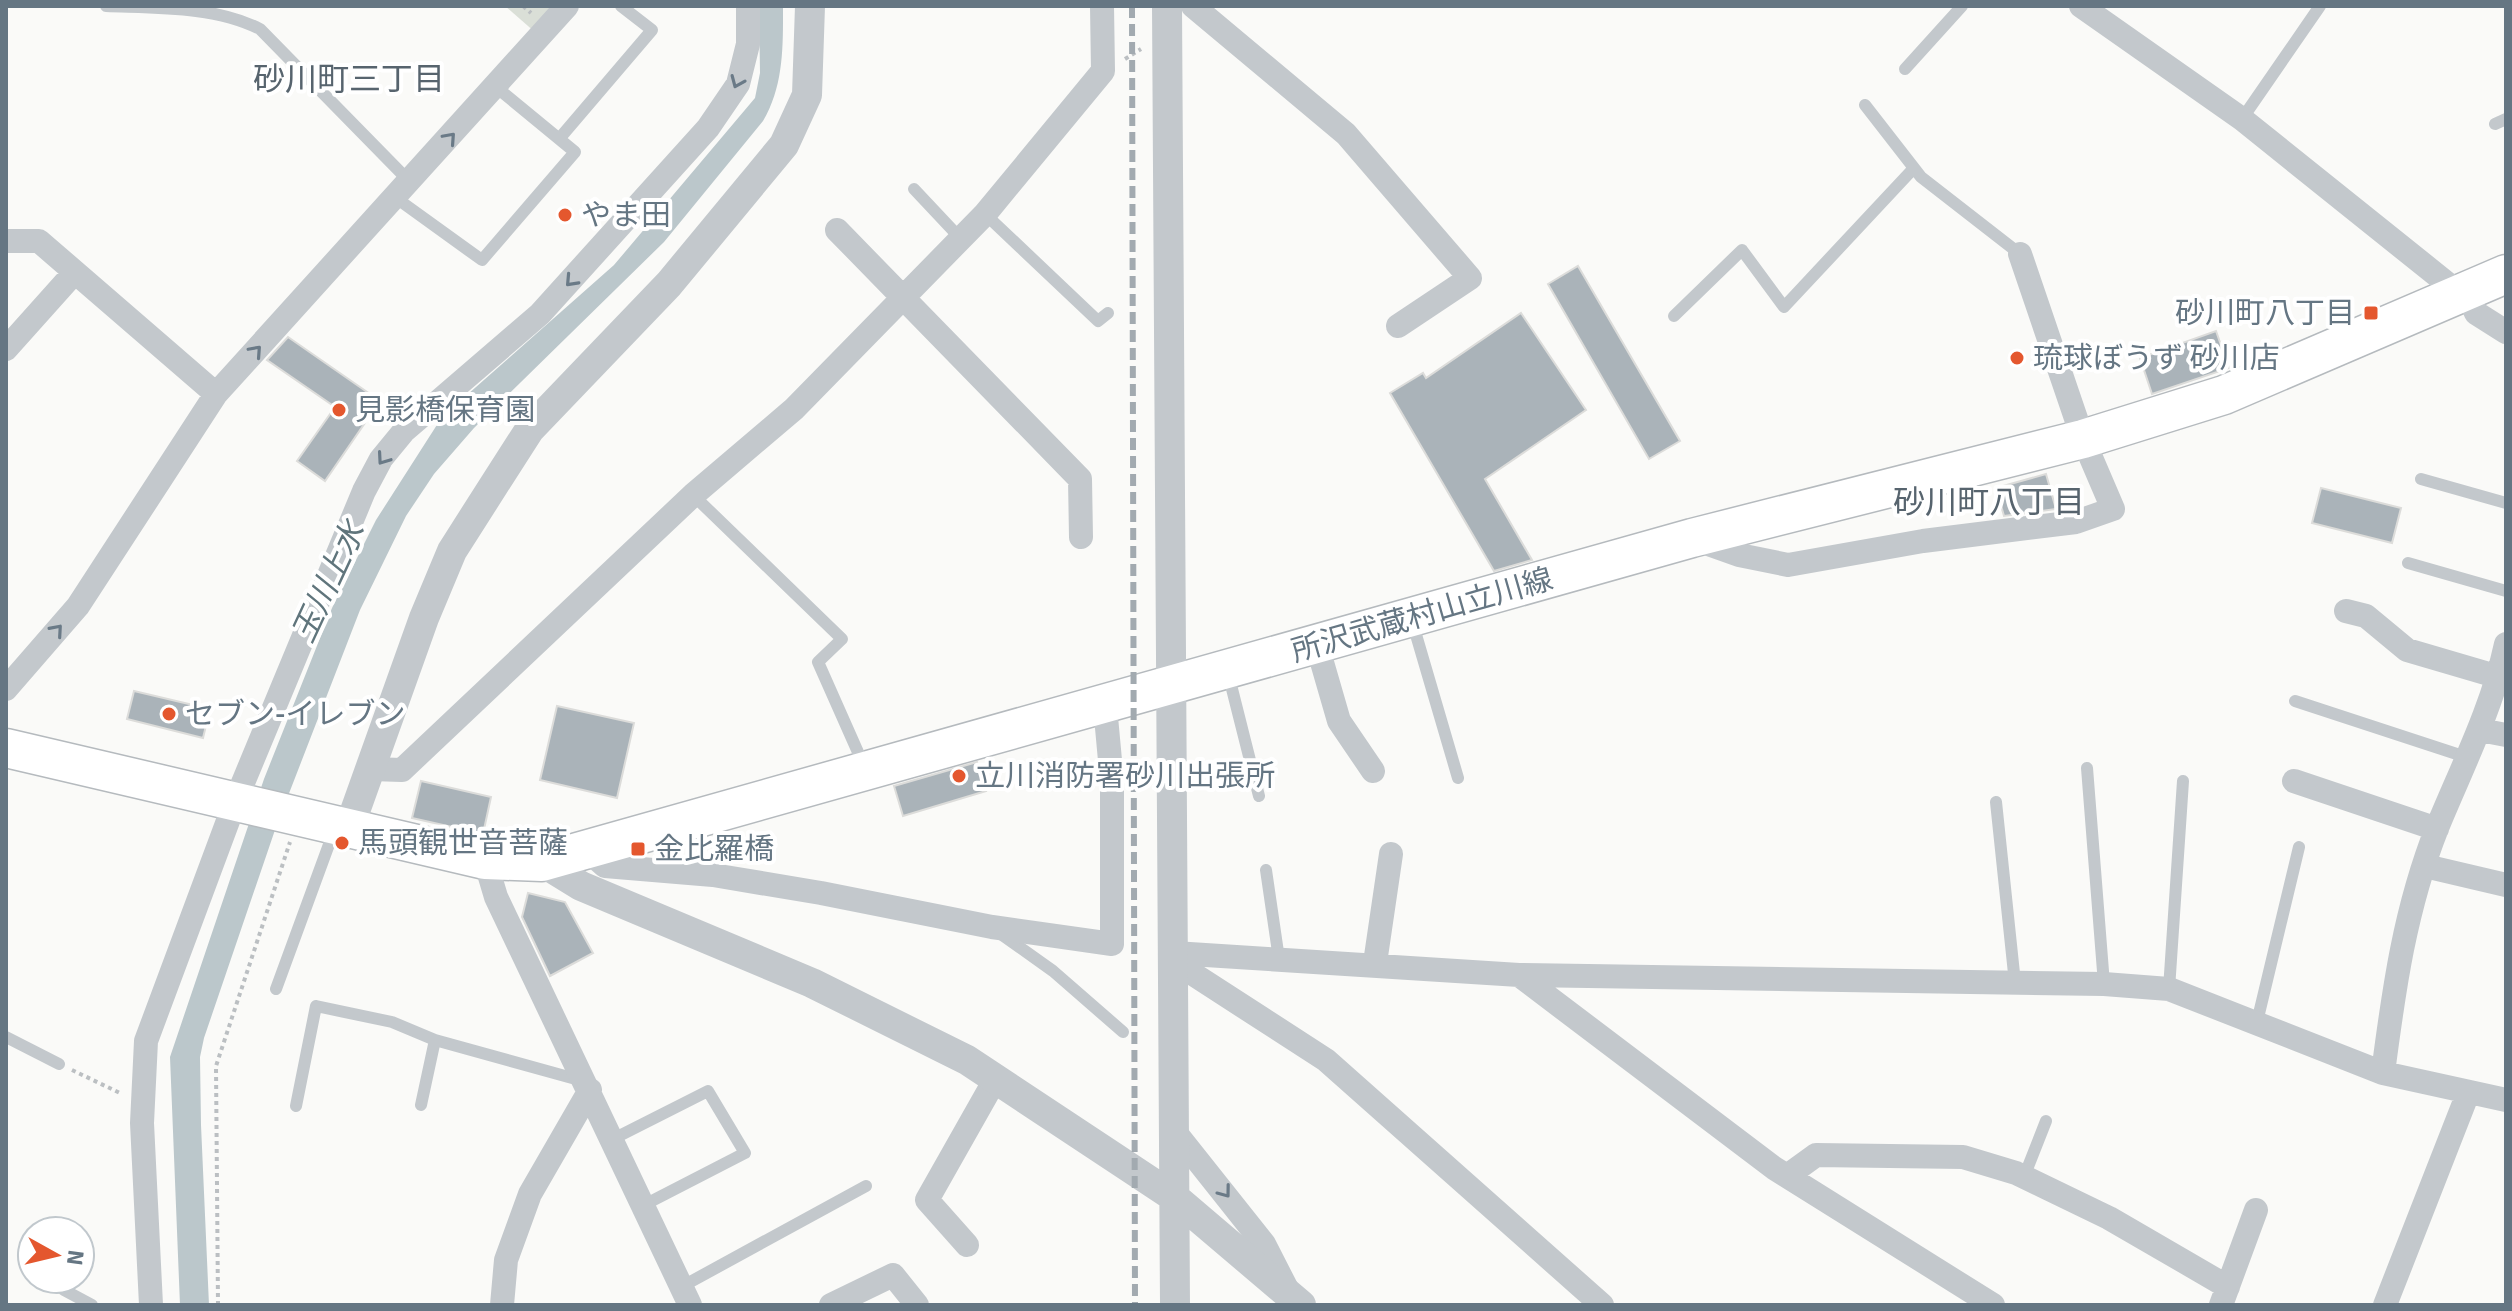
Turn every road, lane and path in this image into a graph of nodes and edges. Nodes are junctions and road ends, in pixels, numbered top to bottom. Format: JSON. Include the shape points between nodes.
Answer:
{"nodes":[{"id":1,"x":106,"y":6,"type":"edge"},
{"id":2,"x":567,"y":6,"type":"edge"},
{"id":3,"x":621,"y":6,"type":"edge"},
{"id":4,"x":748,"y":6,"type":"edge"},
{"id":5,"x":810,"y":6,"type":"edge"},
{"id":6,"x":1102,"y":6,"type":"edge"},
{"id":7,"x":1962,"y":6,"type":"edge"},
{"id":8,"x":2081,"y":6,"type":"edge"},
{"id":9,"x":2320,"y":6,"type":"edge"},
{"id":10,"x":1178,"y":11,"type":"edge"},
{"id":11,"x":1905,"y":69,"type":"dead end"},
{"id":12,"x":1103,"y":71,"type":"junction"},
{"id":13,"x":496,"y":87,"type":"junction"},
{"id":14,"x":1865,"y":105,"type":"dead end"},
{"id":15,"x":2242,"y":119,"type":"junction"},
{"id":16,"x":559,"y":139,"type":"junction"},
{"id":17,"x":1914,"y":168,"type":"junction"},
{"id":18,"x":914,"y":189,"type":"dead end"},
{"id":19,"x":403,"y":190,"type":"junction"},
{"id":20,"x":985,"y":214,"type":"junction"},
{"id":21,"x":837,"y":230,"type":"dead end"},
{"id":22,"x":961,"y":239,"type":"junction"},
{"id":23,"x":6,"y":241,"type":"edge"},
{"id":24,"x":2020,"y":254,"type":"joint"},
{"id":25,"x":74,"y":273,"type":"junction"},
{"id":26,"x":2506,"y":274,"type":"edge"},
{"id":27,"x":2463,"y":291,"type":"junction"},
{"id":28,"x":902,"y":301,"type":"junction"},
{"id":29,"x":1108,"y":313,"type":"dead end"},
{"id":30,"x":1674,"y":316,"type":"dead end"},
{"id":31,"x":1398,"y":326,"type":"dead end"},
{"id":32,"x":2506,"y":332,"type":"edge"},
{"id":33,"x":6,"y":349,"type":"edge"},
{"id":34,"x":216,"y":394,"type":"junction"},
{"id":35,"x":2083,"y":439,"type":"junction"},
{"id":36,"x":2421,"y":479,"type":"dead end"},
{"id":37,"x":693,"y":495,"type":"junction"},
{"id":38,"x":2506,"y":503,"type":"edge"},
{"id":39,"x":1081,"y":537,"type":"dead end"},
{"id":40,"x":1692,"y":538,"type":"junction"},
{"id":41,"x":2408,"y":563,"type":"dead end"},
{"id":42,"x":2506,"y":591,"type":"edge"},
{"id":43,"x":2346,"y":611,"type":"dead end"},
{"id":44,"x":1411,"y":618,"type":"junction"},
{"id":45,"x":2506,"y":644,"type":"edge"},
{"id":46,"x":1317,"y":645,"type":"junction"},
{"id":47,"x":1228,"y":670,"type":"junction"},
{"id":48,"x":2499,"y":677,"type":"junction"},
{"id":49,"x":1171,"y":686,"type":"junction"},
{"id":50,"x":6,"y":689,"type":"edge"},
{"id":51,"x":2295,"y":701,"type":"dead end"},
{"id":52,"x":1105,"y":706,"type":"junction"},
{"id":53,"x":2480,"y":730,"type":"junction"},
{"id":54,"x":2506,"y":735,"type":"edge"},
{"id":55,"x":6,"y":748,"type":"edge"},
{"id":56,"x":2469,"y":758,"type":"junction"},
{"id":57,"x":2087,"y":768,"type":"dead end"},
{"id":58,"x":371,"y":769,"type":"junction"},
{"id":59,"x":865,"y":769,"type":"junction"},
{"id":60,"x":1373,"y":771,"type":"dead end"},
{"id":61,"x":1458,"y":778,"type":"dead end"},
{"id":62,"x":2183,"y":781,"type":"dead end"},
{"id":63,"x":2294,"y":781,"type":"dead end"},
{"id":64,"x":1259,"y":796,"type":"dead end"},
{"id":65,"x":1996,"y":802,"type":"dead end"},
{"id":66,"x":240,"y":804,"type":"junction"},
{"id":67,"x":326,"y":823,"type":"junction"},
{"id":68,"x":2437,"y":829,"type":"junction"},
{"id":69,"x":2299,"y":847,"type":"dead end"},
{"id":70,"x":588,"y":851,"type":"junction"},
{"id":71,"x":1391,"y":854,"type":"dead end"},
{"id":72,"x":485,"y":860,"type":"junction"},
{"id":73,"x":542,"y":862,"type":"junction"},
{"id":74,"x":2425,"y":866,"type":"junction"},
{"id":75,"x":1266,"y":870,"type":"dead end"},
{"id":76,"x":2506,"y":885,"type":"edge"},
{"id":77,"x":992,"y":927,"type":"junction"},
{"id":78,"x":1174,"y":957,"type":"junction"},
{"id":79,"x":1279,"y":959,"type":"junction"},
{"id":80,"x":1375,"y":963,"type":"junction"},
{"id":81,"x":1519,"y":975,"type":"junction"},
{"id":82,"x":2015,"y":983,"type":"junction"},
{"id":83,"x":2104,"y":984,"type":"junction"},
{"id":84,"x":276,"y":989,"type":"dead end"},
{"id":85,"x":2169,"y":989,"type":"junction"},
{"id":86,"x":2257,"y":1022,"type":"junction"},
{"id":87,"x":1123,"y":1032,"type":"dead end"},
{"id":88,"x":6,"y":1037,"type":"edge"},
{"id":89,"x":435,"y":1040,"type":"junction"},
{"id":90,"x":59,"y":1064,"type":"joint"},
{"id":91,"x":2383,"y":1073,"type":"junction"},
{"id":92,"x":996,"y":1078,"type":"junction"},
{"id":93,"x":588,"y":1086,"type":"junction"},
{"id":94,"x":2468,"y":1093,"type":"junction"},
{"id":95,"x":2506,"y":1100,"type":"edge"},
{"id":96,"x":143,"y":1104,"type":"junction"},
{"id":97,"x":421,"y":1105,"type":"dead end"},
{"id":98,"x":296,"y":1106,"type":"dead end"},
{"id":99,"x":2046,"y":1121,"type":"dead end"},
{"id":100,"x":1175,"y":1132,"type":"junction"},
{"id":101,"x":613,"y":1139,"type":"junction"},
{"id":102,"x":1787,"y":1176,"type":"junction"},
{"id":103,"x":2024,"y":1177,"type":"junction"},
{"id":104,"x":866,"y":1186,"type":"dead end"},
{"id":105,"x":1174,"y":1197,"type":"junction"},
{"id":106,"x":644,"y":1205,"type":"junction"},
{"id":107,"x":2256,"y":1210,"type":"dead end"},
{"id":108,"x":967,"y":1245,"type":"dead end"},
{"id":109,"x":73,"y":1295,"type":"edge"},
{"id":110,"x":685,"y":1296,"type":"edge"},
{"id":111,"x":2225,"y":1296,"type":"edge"},
{"id":112,"x":1296,"y":1301,"type":"edge"},
{"id":113,"x":92,"y":1305,"type":"edge"},
{"id":114,"x":151,"y":1305,"type":"edge"},
{"id":115,"x":218,"y":1305,"type":"edge"},
{"id":116,"x":502,"y":1305,"type":"edge"},
{"id":117,"x":831,"y":1305,"type":"edge"},
{"id":118,"x":917,"y":1305,"type":"edge"},
{"id":119,"x":1175,"y":1305,"type":"edge"},
{"id":120,"x":1602,"y":1305,"type":"edge"},
{"id":121,"x":1993,"y":1305,"type":"edge"},
{"id":122,"x":2385,"y":1305,"type":"edge"}],
"edges":[{"from":1,"to":19,"type":"lane","via":[[179,9],[260,29]]},
{"from":2,"to":13,"type":"street"},
{"from":3,"to":16,"type":"lane","via":[[652,30]]},
{"from":4,"to":66,"type":"street","one_way":true,"via":[[748,44],[738,84],[708,128],[540,314],[425,411],[381,459],[358,504]]},
{"from":5,"to":58,"type":"street","via":[[807,95],[784,145],[669,284],[530,429],[452,551]]},
{"from":6,"to":12,"type":"street"},
{"from":7,"to":11,"type":"lane"},
{"from":8,"to":15,"type":"street"},
{"from":9,"to":15,"type":"lane"},
{"from":10,"to":12,"type":"path","via":[[1132,56]]},
{"from":10,"to":31,"type":"street","via":[[1346,134],[1470,278]]},
{"from":10,"to":49,"type":"street"},
{"from":12,"to":20,"type":"street"},
{"from":13,"to":16,"type":"lane"},
{"from":19,"to":13,"type":"street","one_way":true},
{"from":14,"to":17,"type":"lane"},
{"from":15,"to":27,"type":"street"},
{"from":16,"to":19,"type":"lane","via":[[575,152],[482,260]]},
{"from":17,"to":24,"type":"lane"},
{"from":17,"to":30,"type":"lane","via":[[1784,307],[1742,250]]},
{"from":18,"to":22,"type":"lane"},
{"from":34,"to":19,"type":"street","one_way":true},
{"from":20,"to":22,"type":"street"},
{"from":20,"to":29,"type":"lane","via":[[1098,321]]},
{"from":21,"to":28,"type":"street"},
{"from":22,"to":28,"type":"street"},
{"from":23,"to":25,"type":"street","via":[[39,241]]},
{"from":24,"to":35,"type":"street"},
{"from":25,"to":33,"type":"street"},
{"from":25,"to":34,"type":"street"},
{"from":26,"to":27,"type":"main road","name":"所沢武蔵村山立川線"},
{"from":27,"to":32,"type":"street","via":[[2476,313]]},
{"from":27,"to":35,"type":"main road","name":"所沢武蔵村山立川線","via":[[2224,395]]},
{"from":28,"to":37,"type":"street","via":[[794,409]]},
{"from":28,"to":39,"type":"street","via":[[1080,479]]},
{"from":50,"to":34,"type":"street","one_way":true,"via":[[78,606]]},
{"from":35,"to":40,"type":"main road","name":"所沢武蔵村山立川線"},
{"from":35,"to":40,"type":"street","via":[[2113,509],[2076,522],[1788,565]]},
{"from":36,"to":38,"type":"lane"},
{"from":37,"to":58,"type":"street","via":[[402,770]]},
{"from":37,"to":59,"type":"lane","via":[[842,639],[818,662]]},
{"from":40,"to":44,"type":"main road","name":"所沢武蔵村山立川線"},
{"from":41,"to":42,"type":"lane"},
{"from":43,"to":48,"type":"street","via":[[2366,616],[2407,650]]},
{"from":44,"to":46,"type":"main road","name":"所沢武蔵村山立川線"},
{"from":44,"to":61,"type":"lane"},
{"from":45,"to":48,"type":"street"},
{"from":46,"to":47,"type":"main road","name":"所沢武蔵村山立川線"},
{"from":46,"to":60,"type":"street","via":[[1339,721]]},
{"from":47,"to":49,"type":"main road","name":"所沢武蔵村山立川線"},
{"from":47,"to":64,"type":"lane"},
{"from":48,"to":53,"type":"street"},
{"from":49,"to":52,"type":"main road","name":"所沢武蔵村山立川線"},
{"from":49,"to":78,"type":"street"},
{"from":51,"to":56,"type":"lane"},
{"from":52,"to":59,"type":"main road","name":"所沢武蔵村山立川線"},
{"from":52,"to":77,"type":"street","via":[[1112,782],[1112,944]]},
{"from":53,"to":54,"type":"street"},
{"from":53,"to":56,"type":"street"},
{"from":55,"to":66,"type":"main road"},
{"from":56,"to":68,"type":"street"},
{"from":57,"to":83,"type":"lane"},
{"from":58,"to":67,"type":"street"},
{"from":59,"to":70,"type":"main road","name":"所沢武蔵村山立川線"},
{"from":62,"to":85,"type":"lane"},
{"from":63,"to":68,"type":"street"},
{"from":65,"to":82,"type":"lane"},
{"from":66,"to":67,"type":"main road","name":"所沢武蔵村山立川線"},
{"from":66,"to":96,"type":"street","via":[[146,1041]]},
{"from":67,"to":72,"type":"main road","name":"所沢武蔵村山立川線"},
{"from":67,"to":84,"type":"lane"},
{"from":67,"to":115,"type":"path","via":[[216,1066]]},
{"from":68,"to":74,"type":"street"},
{"from":69,"to":86,"type":"lane"},
{"from":70,"to":73,"type":"main road","name":"所沢武蔵村山立川線"},
{"from":70,"to":77,"type":"street","via":[[605,866],[713,875]]},
{"from":71,"to":80,"type":"street"},
{"from":72,"to":73,"type":"main road","name":"所沢武蔵村山立川線"},
{"from":72,"to":93,"type":"street","via":[[496,897]]},
{"from":73,"to":92,"type":"street","via":[[581,886],[871,1010]]},
{"from":74,"to":76,"type":"street"},
{"from":74,"to":91,"type":"street","via":[[2400,945]]},
{"from":75,"to":79,"type":"lane"},
{"from":77,"to":87,"type":"lane"},
{"from":78,"to":79,"type":"street"},
{"from":78,"to":100,"type":"street"},
{"from":78,"to":120,"type":"street","via":[[1326,1060]]},
{"from":79,"to":80,"type":"street"},
{"from":80,"to":81,"type":"street"},
{"from":81,"to":82,"type":"street"},
{"from":81,"to":102,"type":"street"},
{"from":82,"to":83,"type":"street"},
{"from":83,"to":85,"type":"street"},
{"from":85,"to":86,"type":"street"},
{"from":86,"to":91,"type":"street"},
{"from":88,"to":90,"type":"lane"},
{"from":89,"to":93,"type":"lane"},
{"from":89,"to":97,"type":"lane"},
{"from":89,"to":98,"type":"lane","via":[[392,1022],[316,1006]]},
{"from":90,"to":96,"type":"path"},
{"from":91,"to":94,"type":"street"},
{"from":92,"to":105,"type":"street"},
{"from":92,"to":108,"type":"street","via":[[927,1200]]},
{"from":93,"to":101,"type":"street"},
{"from":93,"to":116,"type":"street","via":[[530,1194],[506,1260]]},
{"from":94,"to":95,"type":"street"},
{"from":94,"to":122,"type":"street"},
{"from":96,"to":114,"type":"street"},
{"from":99,"to":103,"type":"lane"},
{"from":100,"to":105,"type":"street"},
{"from":100,"to":112,"type":"street","one_way":true,"via":[[1264,1244]]},
{"from":101,"to":106,"type":"street"},
{"from":101,"to":106,"type":"lane","via":[[708,1091],[745,1153]]},
{"from":102,"to":103,"type":"street","via":[[1816,1155],[1963,1157]]},
{"from":102,"to":121,"type":"street"},
{"from":103,"to":111,"type":"street","via":[[2109,1218]]},
{"from":104,"to":110,"type":"lane"},
{"from":105,"to":112,"type":"street"},
{"from":105,"to":119,"type":"street"},
{"from":106,"to":110,"type":"street"},
{"from":107,"to":111,"type":"street"},
{"from":109,"to":113,"type":"lane"},
{"from":117,"to":118,"type":"street","via":[[893,1275]]}]}
